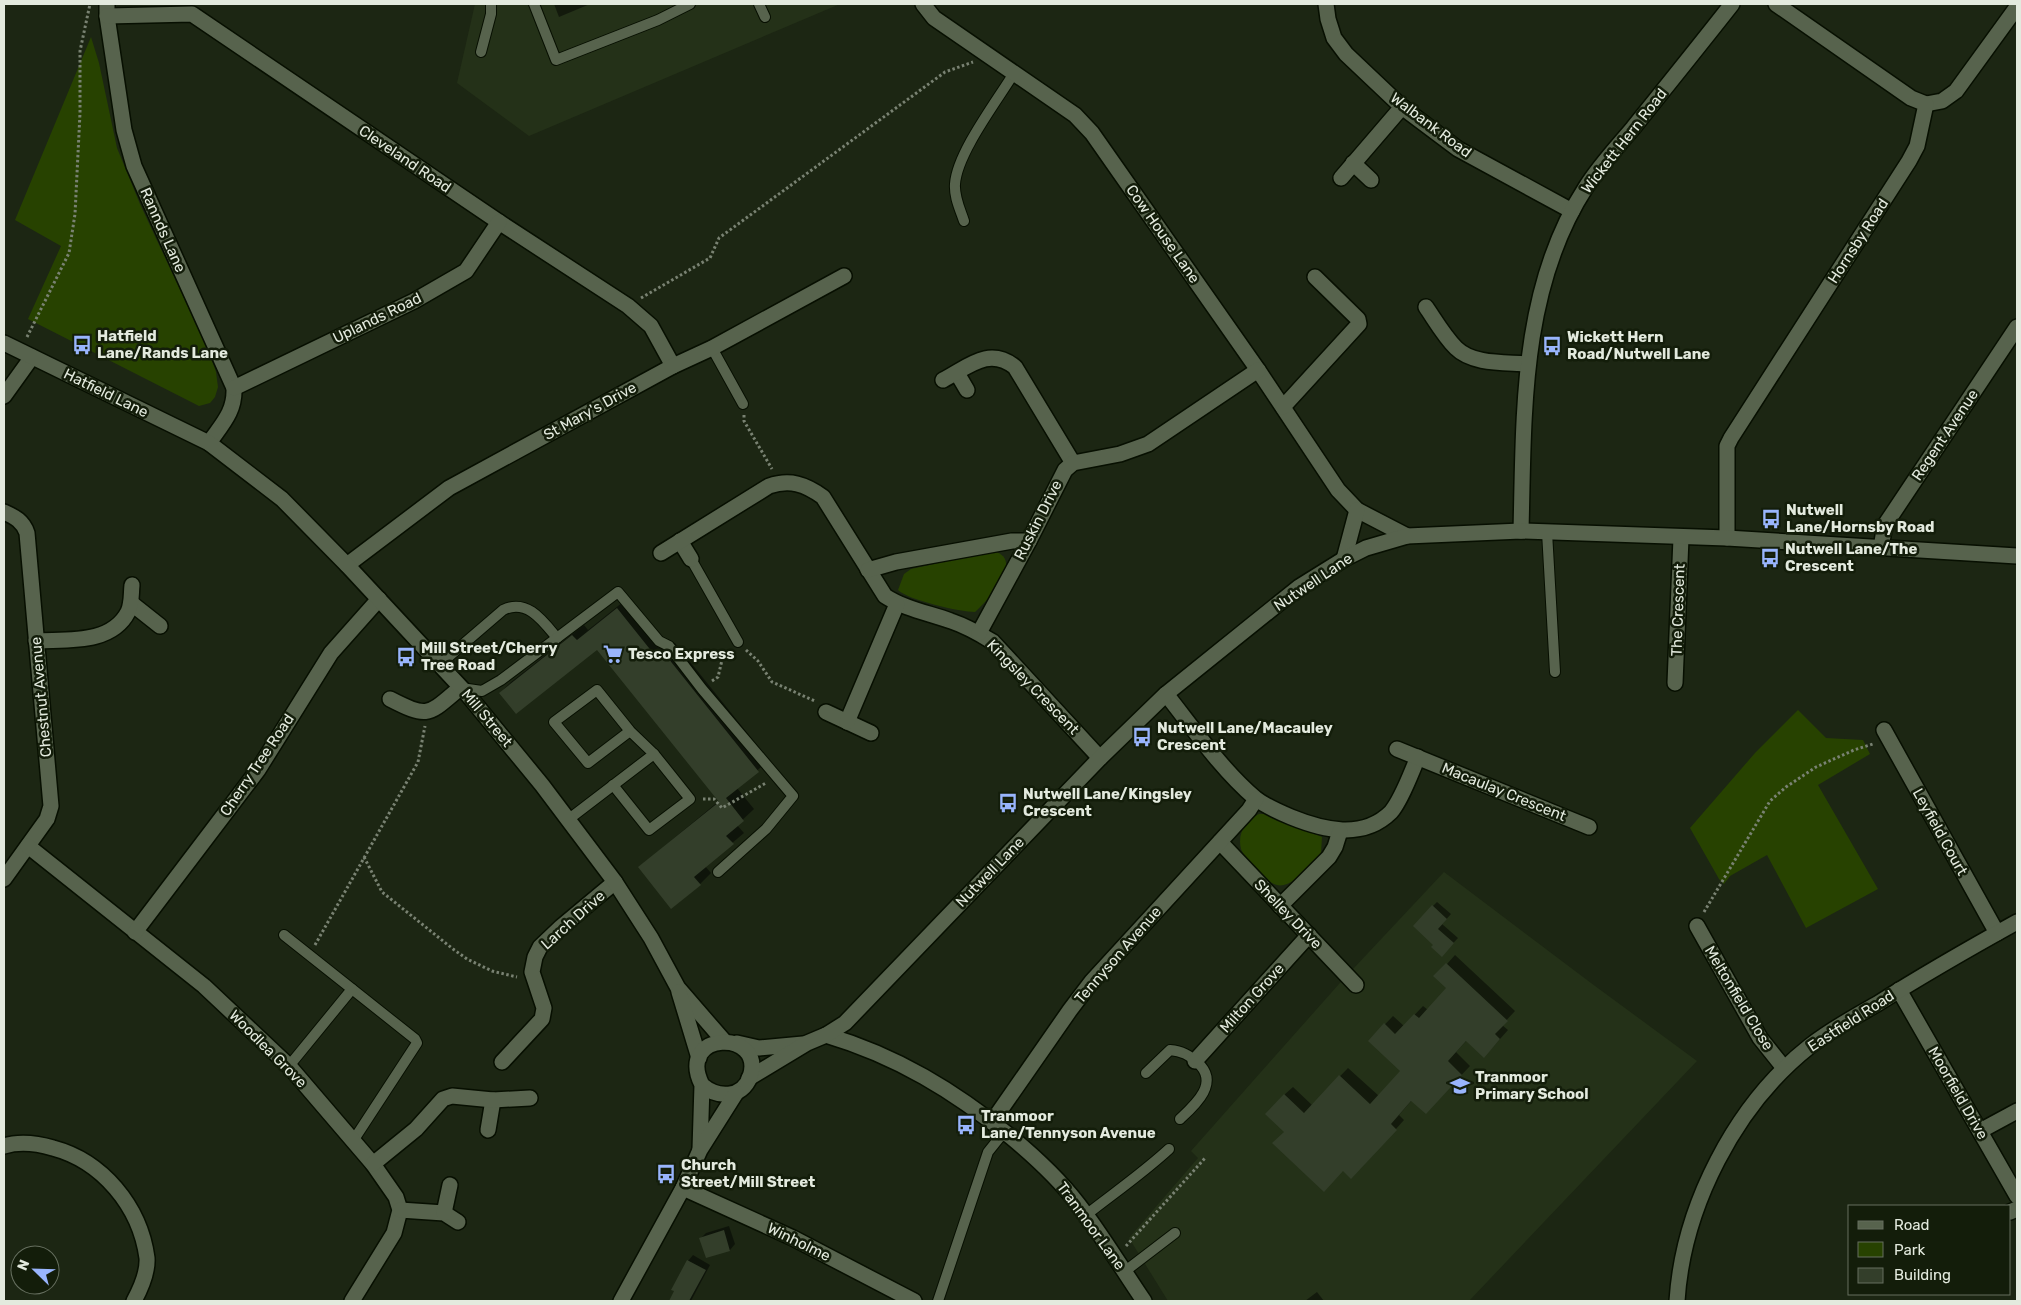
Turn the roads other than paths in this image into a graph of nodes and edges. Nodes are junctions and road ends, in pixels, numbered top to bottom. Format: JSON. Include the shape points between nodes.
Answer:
{"nodes":[{"id":1,"x":491,"y":4,"type":"edge"},
{"id":2,"x":534,"y":4,"type":"edge"},
{"id":3,"x":690,"y":4,"type":"edge"},
{"id":4,"x":759,"y":4,"type":"edge"},
{"id":5,"x":923,"y":4,"type":"edge"},
{"id":6,"x":1326,"y":4,"type":"edge"},
{"id":7,"x":1732,"y":4,"type":"edge"},
{"id":8,"x":1776,"y":4,"type":"edge"},
{"id":9,"x":106,"y":10,"type":"edge"},
{"id":10,"x":2014,"y":16,"type":"edge"},
{"id":11,"x":765,"y":18,"type":"dead end"},
{"id":12,"x":481,"y":52,"type":"dead end"},
{"id":13,"x":1014,"y":73,"type":"junction"},
{"id":14,"x":1926,"y":104,"type":"junction"},
{"id":15,"x":1402,"y":108,"type":"junction"},
{"id":16,"x":1354,"y":163,"type":"junction"},
{"id":17,"x":1341,"y":178,"type":"dead end"},
{"id":18,"x":1371,"y":180,"type":"dead end"},
{"id":19,"x":1572,"y":211,"type":"junction"},
{"id":20,"x":964,"y":221,"type":"dead end"},
{"id":21,"x":499,"y":222,"type":"junction"},
{"id":22,"x":844,"y":276,"type":"dead end"},
{"id":23,"x":1315,"y":277,"type":"dead end"},
{"id":24,"x":1426,"y":307,"type":"dead end"},
{"id":25,"x":2017,"y":327,"type":"edge"},
{"id":26,"x":4,"y":343,"type":"edge"},
{"id":27,"x":712,"y":348,"type":"junction"},
{"id":28,"x":26,"y":354,"type":"junction"},
{"id":29,"x":1528,"y":364,"type":"junction"},
{"id":30,"x":673,"y":366,"type":"junction"},
{"id":31,"x":1258,"y":370,"type":"junction"},
{"id":32,"x":957,"y":373,"type":"junction"},
{"id":33,"x":943,"y":380,"type":"dead end"},
{"id":34,"x":234,"y":388,"type":"junction"},
{"id":35,"x":967,"y":390,"type":"dead end"},
{"id":36,"x":4,"y":396,"type":"edge"},
{"id":37,"x":744,"y":404,"type":"road end"},
{"id":38,"x":1283,"y":406,"type":"junction"},
{"id":39,"x":209,"y":443,"type":"junction"},
{"id":40,"x":1073,"y":463,"type":"junction"},
{"id":41,"x":1357,"y":510,"type":"junction"},
{"id":42,"x":4,"y":512,"type":"edge"},
{"id":43,"x":1521,"y":531,"type":"junction"},
{"id":44,"x":1547,"y":532,"type":"junction"},
{"id":45,"x":1407,"y":536,"type":"junction"},
{"id":46,"x":1681,"y":538,"type":"junction"},
{"id":47,"x":1727,"y":538,"type":"junction"},
{"id":48,"x":680,"y":541,"type":"junction"},
{"id":49,"x":1029,"y":541,"type":"junction"},
{"id":50,"x":1881,"y":547,"type":"junction"},
{"id":51,"x":661,"y":553,"type":"dead end"},
{"id":52,"x":2017,"y":556,"type":"edge"},
{"id":53,"x":691,"y":558,"type":"joint"},
{"id":54,"x":1344,"y":559,"type":"junction"},
{"id":55,"x":346,"y":565,"type":"junction"},
{"id":56,"x":868,"y":570,"type":"junction"},
{"id":57,"x":132,"y":585,"type":"dead end"},
{"id":58,"x":379,"y":599,"type":"junction"},
{"id":59,"x":131,"y":603,"type":"junction"},
{"id":60,"x":897,"y":604,"type":"junction"},
{"id":61,"x":160,"y":626,"type":"dead end"},
{"id":62,"x":979,"y":633,"type":"junction"},
{"id":63,"x":557,"y":638,"type":"junction"},
{"id":64,"x":36,"y":641,"type":"junction"},
{"id":65,"x":738,"y":642,"type":"road end"},
{"id":66,"x":440,"y":665,"type":"junction"},
{"id":67,"x":1555,"y":672,"type":"dead end"},
{"id":68,"x":1675,"y":683,"type":"dead end"},
{"id":69,"x":460,"y":688,"type":"junction"},
{"id":70,"x":1166,"y":694,"type":"junction"},
{"id":71,"x":390,"y":699,"type":"dead end"},
{"id":72,"x":826,"y":712,"type":"road end"},
{"id":73,"x":847,"y":722,"type":"junction"},
{"id":74,"x":630,"y":731,"type":"junction"},
{"id":75,"x":871,"y":733,"type":"dead end"},
{"id":76,"x":1886,"y":735,"type":"road end"},
{"id":77,"x":1397,"y":750,"type":"dead end"},
{"id":78,"x":654,"y":754,"type":"junction"},
{"id":79,"x":1418,"y":757,"type":"junction"},
{"id":80,"x":1100,"y":758,"type":"junction"},
{"id":81,"x":613,"y":785,"type":"junction"},
{"id":82,"x":1256,"y":799,"type":"junction"},
{"id":83,"x":569,"y":819,"type":"junction"},
{"id":84,"x":1590,"y":826,"type":"dead end"},
{"id":85,"x":1340,"y":831,"type":"junction"},
{"id":86,"x":1220,"y":842,"type":"junction"},
{"id":87,"x":28,"y":846,"type":"junction"},
{"id":88,"x":718,"y":872,"type":"dead end"},
{"id":89,"x":4,"y":879,"type":"edge"},
{"id":90,"x":615,"y":882,"type":"junction"},
{"id":91,"x":1280,"y":906,"type":"junction"},
{"id":92,"x":2017,"y":922,"type":"edge"},
{"id":93,"x":1697,"y":926,"type":"road end"},
{"id":94,"x":135,"y":932,"type":"junction"},
{"id":95,"x":1997,"y":933,"type":"junction"},
{"id":96,"x":284,"y":935,"type":"dead end"},
{"id":97,"x":1309,"y":935,"type":"junction"},
{"id":98,"x":1356,"y":986,"type":"dead end"},
{"id":99,"x":678,"y":988,"type":"junction"},
{"id":100,"x":352,"y":989,"type":"junction"},
{"id":101,"x":1899,"y":990,"type":"junction"},
{"id":102,"x":826,"y":1035,"type":"junction"},
{"id":103,"x":728,"y":1041,"type":"junction"},
{"id":104,"x":807,"y":1043,"type":"junction"},
{"id":105,"x":699,"y":1058,"type":"junction"},
{"id":106,"x":1195,"y":1061,"type":"junction"},
{"id":107,"x":502,"y":1062,"type":"dead end"},
{"id":108,"x":289,"y":1066,"type":"junction"},
{"id":109,"x":1784,"y":1068,"type":"junction"},
{"id":110,"x":1146,"y":1073,"type":"dead end"},
{"id":111,"x":749,"y":1078,"type":"junction"},
{"id":112,"x":702,"y":1085,"type":"junction"},
{"id":113,"x":736,"y":1093,"type":"junction"},
{"id":114,"x":530,"y":1098,"type":"dead end"},
{"id":115,"x":493,"y":1100,"type":"junction"},
{"id":116,"x":2017,"y":1111,"type":"edge"},
{"id":117,"x":1180,"y":1119,"type":"dead end"},
{"id":118,"x":998,"y":1127,"type":"junction"},
{"id":119,"x":488,"y":1130,"type":"dead end"},
{"id":120,"x":1980,"y":1131,"type":"junction"},
{"id":121,"x":353,"y":1142,"type":"junction"},
{"id":122,"x":4,"y":1146,"type":"edge"},
{"id":123,"x":1169,"y":1149,"type":"dead end"},
{"id":124,"x":700,"y":1150,"type":"junction"},
{"id":125,"x":373,"y":1164,"type":"junction"},
{"id":126,"x":450,"y":1185,"type":"dead end"},
{"id":127,"x":683,"y":1188,"type":"junction"},
{"id":128,"x":2017,"y":1196,"type":"edge"},
{"id":129,"x":400,"y":1210,"type":"junction"},
{"id":130,"x":444,"y":1213,"type":"junction"},
{"id":131,"x":1086,"y":1216,"type":"junction"},
{"id":132,"x":458,"y":1222,"type":"dead end"},
{"id":133,"x":1175,"y":1233,"type":"dead end"},
{"id":134,"x":1124,"y":1272,"type":"junction"},
{"id":135,"x":134,"y":1301,"type":"edge"},
{"id":136,"x":352,"y":1301,"type":"edge"},
{"id":137,"x":621,"y":1301,"type":"edge"},
{"id":138,"x":914,"y":1301,"type":"edge"},
{"id":139,"x":938,"y":1301,"type":"edge"},
{"id":140,"x":1144,"y":1301,"type":"edge"},
{"id":141,"x":1677,"y":1301,"type":"edge"}],
"edges":[{"from":1,"to":12,"type":"lane","via":[[492,14]]},
{"from":2,"to":3,"type":"lane","via":[[556,60]]},
{"from":4,"to":11,"type":"lane"},
{"from":5,"to":13,"type":"street","name":"Cow House Lane","via":[[934,18]]},
{"from":6,"to":15,"type":"street","name":"Walbank Road","via":[[1334,38],[1346,54]]},
{"from":7,"to":19,"type":"street","name":"Wickett Hern Road","via":[[1586,186]]},
{"from":8,"to":14,"type":"street","via":[[1911,98]]},
{"from":9,"to":21,"type":"street","name":"Cleveland Road","via":[[192,14]]},
{"from":9,"to":34,"type":"street","name":"Rannds Lane","via":[[124,130],[134,166]]},
{"from":10,"to":14,"type":"street","via":[[1956,91],[1942,101]]},
{"from":13,"to":20,"type":"lane","via":[[957,170],[956,199]]},
{"from":13,"to":31,"type":"street","name":"Cow House Lane","via":[[1075,115],[1092,133]]},
{"from":14,"to":47,"type":"street","name":"Hornsby Road","via":[[1909,161],[1731,438],[1728,446]]},
{"from":15,"to":16,"type":"street"},
{"from":15,"to":19,"type":"street","name":"Walbank Road","via":[[1458,149]]},
{"from":16,"to":17,"type":"street"},
{"from":16,"to":18,"type":"street"},
{"from":19,"to":29,"type":"street","name":"Wickett Hern Road","via":[[1554,249],[1537,304]]},
{"from":21,"to":30,"type":"street","name":"Cleveland Road","via":[[628,306],[651,326]]},
{"from":21,"to":34,"type":"street","name":"Uplands Road","via":[[466,271],[414,301]]},
{"from":22,"to":27,"type":"street","name":"St Mary's Drive"},
{"from":23,"to":38,"type":"street","via":[[1360,324]]},
{"from":24,"to":29,"type":"street","via":[[1457,349],[1466,355]]},
{"from":25,"to":50,"type":"street","name":"Regent Avenue","via":[[1885,525]]},
{"from":26,"to":28,"type":"street","name":"Hatfield Lane"},
{"from":27,"to":30,"type":"street","name":"St Mary's Drive"},
{"from":27,"to":37,"type":"lane"},
{"from":28,"to":36,"type":"street"},
{"from":28,"to":39,"type":"street","name":"Hatfield Lane"},
{"from":29,"to":43,"type":"street","name":"Wickett Hern Road"},
{"from":30,"to":55,"type":"street","name":"St Mary's Drive","via":[[449,488]]},
{"from":31,"to":38,"type":"street","name":"Cow House Lane"},
{"from":31,"to":40,"type":"street","via":[[1148,444],[1120,454]]},
{"from":32,"to":33,"type":"street"},
{"from":32,"to":35,"type":"street"},
{"from":32,"to":40,"type":"street","via":[[984,358],[1007,360],[1015,367]]},
{"from":34,"to":39,"type":"street","via":[[229,415]]},
{"from":38,"to":41,"type":"street","name":"Cow House Lane","via":[[1338,490]]},
{"from":39,"to":55,"type":"street","name":"Mill Street","via":[[282,499]]},
{"from":40,"to":49,"type":"street","name":"Ruskin Drive","via":[[1060,476]]},
{"from":41,"to":45,"type":"street","name":"Cow House Lane"},
{"from":41,"to":54,"type":"street"},
{"from":42,"to":64,"type":"street","name":"Chestnut Avenue","via":[[25,526],[27,533]]},
{"from":43,"to":44,"type":"street","name":"Nutwell Lane"},
{"from":43,"to":45,"type":"street","name":"Nutwell Lane"},
{"from":44,"to":46,"type":"street","name":"Nutwell Lane"},
{"from":44,"to":67,"type":"lane"},
{"from":45,"to":54,"type":"street","name":"Nutwell Lane","via":[[1366,548]]},
{"from":46,"to":47,"type":"street","name":"Nutwell Lane"},
{"from":46,"to":68,"type":"street","name":"The Crescent"},
{"from":47,"to":50,"type":"street","name":"Nutwell Lane"},
{"from":48,"to":51,"type":"street"},
{"from":48,"to":53,"type":"street"},
{"from":48,"to":56,"type":"street","name":"Kingsley Crescent","via":[[769,486],[780,482],[793,483],[808,486],[823,497]]},
{"from":49,"to":56,"type":"street","via":[[1012,541]]},
{"from":49,"to":62,"type":"street","name":"Ruskin Drive"},
{"from":50,"to":52,"type":"street","name":"Nutwell Lane"},
{"from":53,"to":65,"type":"lane"},
{"from":54,"to":70,"type":"street","name":"Nutwell Lane","via":[[1299,588]]},
{"from":55,"to":58,"type":"street","name":"Mill Street"},
{"from":56,"to":60,"type":"street","name":"Kingsley Crescent","via":[[885,596]]},
{"from":57,"to":59,"type":"street"},
{"from":58,"to":66,"type":"street","name":"Mill Street"},
{"from":58,"to":94,"type":"street","name":"Cherry Tree Road","via":[[331,653],[258,770]]},
{"from":59,"to":61,"type":"street"},
{"from":59,"to":64,"type":"street","via":[[121,622],[97,637]]},
{"from":60,"to":62,"type":"street","name":"Kingsley Crescent","via":[[953,621]]},
{"from":60,"to":73,"type":"street"},
{"from":62,"to":80,"type":"street","name":"Kingsley Crescent","via":[[1002,651]]},
{"from":63,"to":66,"type":"lane","via":[[527,608],[511,606]]},
{"from":63,"to":69,"type":"lane","via":[[501,680],[482,690]]},
{"from":63,"to":88,"type":"lane","via":[[618,592],[659,642],[669,646],[793,796],[766,828]]},
{"from":64,"to":87,"type":"street","name":"Chestnut Avenue","via":[[51,806],[47,819]]},
{"from":66,"to":69,"type":"street","name":"Mill Street"},
{"from":69,"to":71,"type":"street","via":[[434,709],[420,713]]},
{"from":69,"to":83,"type":"street","name":"Mill Street"},
{"from":70,"to":80,"type":"street","name":"Nutwell Lane"},
{"from":70,"to":82,"type":"street","via":[[1237,782]]},
{"from":72,"to":73,"type":"street"},
{"from":73,"to":75,"type":"street"},
{"from":74,"to":74,"type":"lane","via":[[588,763],[554,722],[597,690]]},
{"from":74,"to":78,"type":"lane"},
{"from":76,"to":95,"type":"street","name":"Leyfield Court"},
{"from":77,"to":79,"type":"street","name":"Macaulay Crescent"},
{"from":78,"to":81,"type":"lane"},
{"from":78,"to":81,"type":"lane","via":[[690,799],[649,830]]},
{"from":79,"to":84,"type":"street","name":"Macaulay Crescent"},
{"from":79,"to":85,"type":"street","via":[[1391,811],[1365,828]]},
{"from":80,"to":102,"type":"street","name":"Nutwell Lane","via":[[846,1022]]},
{"from":81,"to":83,"type":"lane"},
{"from":82,"to":85,"type":"street","via":[[1315,826]]},
{"from":82,"to":86,"type":"street","name":"Tennyson Avenue"},
{"from":83,"to":90,"type":"street","name":"Mill Street"},
{"from":85,"to":91,"type":"street","via":[[1329,857]]},
{"from":86,"to":91,"type":"street","name":"Shelley Drive"},
{"from":86,"to":118,"type":"street","name":"Tennyson Avenue","via":[[1092,981]]},
{"from":87,"to":89,"type":"street","name":"Chestnut Avenue"},
{"from":87,"to":94,"type":"street","name":"Woodlea Grove"},
{"from":90,"to":99,"type":"street","name":"Mill Street"},
{"from":90,"to":107,"type":"street","name":"Larch Drive","via":[[540,947],[532,972],[544,1008],[542,1019]]},
{"from":91,"to":97,"type":"street","name":"Shelley Drive"},
{"from":92,"to":95,"type":"street","name":"Eastfield Road"},
{"from":93,"to":109,"type":"street","name":"Meltonfield Close","via":[[1760,1038]]},
{"from":94,"to":108,"type":"street","name":"Woodlea Grove","via":[[204,986]]},
{"from":95,"to":101,"type":"street","name":"Eastfield Road"},
{"from":96,"to":100,"type":"lane"},
{"from":97,"to":98,"type":"street","name":"Shelley Drive"},
{"from":97,"to":106,"type":"street","name":"Milton Grove"},
{"from":99,"to":103,"type":"street","name":"Mill Street"},
{"from":99,"to":105,"type":"street","name":"Mill Street"},
{"from":100,"to":108,"type":"lane"},
{"from":100,"to":121,"type":"lane","via":[[415,1038],[417,1043]]},
{"from":101,"to":109,"type":"street","name":"Eastfield Road","via":[[1822,1037]]},
{"from":101,"to":120,"type":"street","name":"Moorfield Drive"},
{"from":102,"to":104,"type":"street","name":"Nutwell Lane"},
{"from":102,"to":118,"type":"street","name":"Tranmoor Lane","via":[[902,1063],[931,1079]]},
{"from":103,"to":104,"type":"street","name":"Nutwell Lane","via":[[759,1048]]},
{"from":103,"to":105,"type":"street","via":[[711,1044]]},
{"from":103,"to":111,"type":"street","via":[[745,1050],[750,1058],[752,1069]]},
{"from":104,"to":111,"type":"street","name":"Nutwell Lane"},
{"from":105,"to":112,"type":"street","via":[[698,1076]]},
{"from":106,"to":110,"type":"lane","via":[[1187,1054],[1170,1050]]},
{"from":106,"to":117,"type":"lane","via":[[1203,1068],[1207,1084],[1198,1102]]},
{"from":108,"to":121,"type":"street","name":"Woodlea Grove"},
{"from":109,"to":141,"type":"street","name":"Eastfield Road","via":[[1743,1118],[1703,1191],[1689,1229]]},
{"from":111,"to":113,"type":"street"},
{"from":112,"to":113,"type":"street","via":[[717,1094]]},
{"from":112,"to":124,"type":"street"},
{"from":113,"to":124,"type":"street"},
{"from":114,"to":115,"type":"street"},
{"from":115,"to":119,"type":"street"},
{"from":115,"to":125,"type":"street","via":[[452,1096],[443,1099],[416,1129]]},
{"from":116,"to":120,"type":"street"},
{"from":118,"to":131,"type":"street","name":"Tranmoor Lane","via":[[1051,1173]]},
{"from":118,"to":139,"type":"lane"},
{"from":120,"to":128,"type":"street","name":"Moorfield Drive"},
{"from":121,"to":125,"type":"street","name":"Woodlea Grove"},
{"from":122,"to":135,"type":"street","via":[[39,1144],[62,1150],[84,1160],[118,1191],[141,1232],[147,1259],[144,1283]]},
{"from":123,"to":131,"type":"lane","via":[[1140,1176]]},
{"from":124,"to":127,"type":"street"},
{"from":125,"to":129,"type":"street","name":"Woodlea Grove","via":[[396,1197]]},
{"from":126,"to":130,"type":"street"},
{"from":127,"to":137,"type":"street"},
{"from":127,"to":138,"type":"street","name":"Winholme","via":[[793,1238]]},
{"from":129,"to":130,"type":"street"},
{"from":129,"to":136,"type":"street","via":[[394,1233]]},
{"from":130,"to":132,"type":"street"},
{"from":131,"to":134,"type":"street","name":"Tranmoor Lane"},
{"from":133,"to":134,"type":"lane"},
{"from":134,"to":140,"type":"street","name":"Tranmoor Lane"}]}
